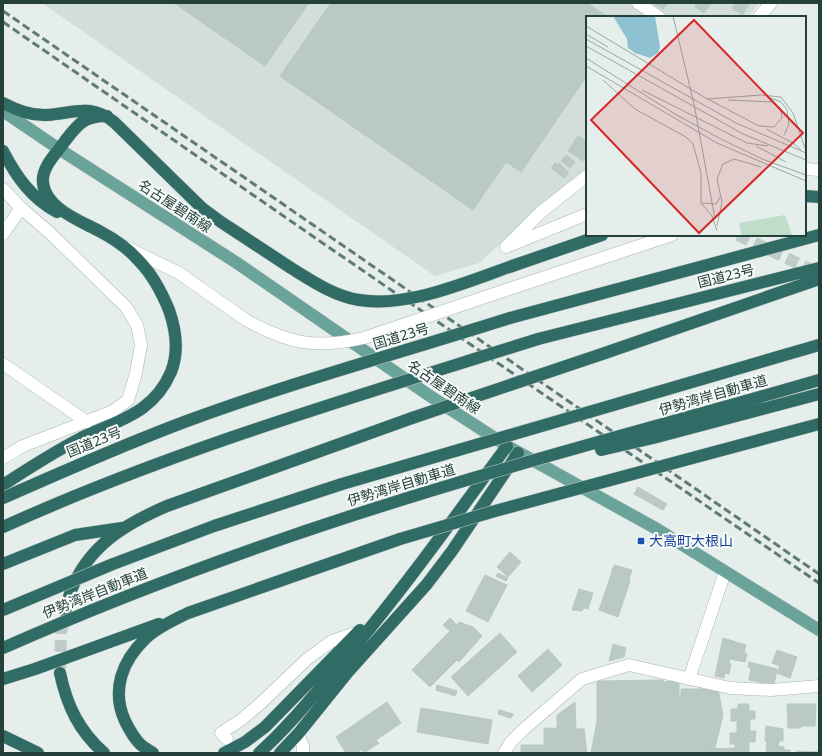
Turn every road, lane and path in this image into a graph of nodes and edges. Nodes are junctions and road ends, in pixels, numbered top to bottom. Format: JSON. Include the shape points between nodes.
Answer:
{"nodes":[{"id":1,"x":638,"y":3,"type":"edge"},
{"id":2,"x":771,"y":3,"type":"edge"},
{"id":3,"x":658,"y":16,"type":"edge"},
{"id":4,"x":760,"y":16,"type":"edge"},
{"id":5,"x":3,"y":103,"type":"edge"},
{"id":6,"x":3,"y":112,"type":"edge"},
{"id":7,"x":106,"y":116,"type":"junction"},
{"id":8,"x":59,"y":149,"type":"junction"},
{"id":9,"x":3,"y":151,"type":"edge"},
{"id":10,"x":806,"y":169,"type":"edge"},
{"id":11,"x":819,"y":170,"type":"edge"},
{"id":12,"x":586,"y":177,"type":"edge"},
{"id":13,"x":3,"y":189,"type":"edge"},
{"id":14,"x":806,"y":196,"type":"edge"},
{"id":15,"x":819,"y":197,"type":"edge"},
{"id":16,"x":21,"y":208,"type":"junction"},
{"id":17,"x":586,"y":214,"type":"edge"},
{"id":18,"x":76,"y":220,"type":"junction"},
{"id":19,"x":3,"y":234,"type":"edge"},
{"id":20,"x":819,"y":235,"type":"edge"},
{"id":21,"x":599,"y":236,"type":"edge"},
{"id":22,"x":669,"y":236,"type":"edge"},
{"id":23,"x":118,"y":243,"type":"junction"},
{"id":24,"x":819,"y":268,"type":"edge"},
{"id":25,"x":819,"y":279,"type":"edge"},
{"id":26,"x":819,"y":340,"type":"edge"},
{"id":27,"x":819,"y":345,"type":"edge"},
{"id":28,"x":3,"y":364,"type":"edge"},
{"id":29,"x":819,"y":380,"type":"edge"},
{"id":30,"x":681,"y":386,"type":"junction"},
{"id":31,"x":819,"y":394,"type":"edge"},
{"id":32,"x":87,"y":422,"type":"junction"},
{"id":33,"x":819,"y":424,"type":"edge"},
{"id":34,"x":507,"y":446,"type":"junction"},
{"id":35,"x":518,"y":453,"type":"junction"},
{"id":36,"x":3,"y":458,"type":"edge"},
{"id":37,"x":471,"y":479,"type":"junction"},
{"id":38,"x":3,"y":485,"type":"edge"},
{"id":39,"x":3,"y":498,"type":"edge"},
{"id":40,"x":3,"y":527,"type":"edge"},
{"id":41,"x":123,"y":528,"type":"junction"},
{"id":42,"x":3,"y":564,"type":"edge"},
{"id":43,"x":725,"y":572,"type":"junction"},
{"id":44,"x":398,"y":593,"type":"junction"},
{"id":45,"x":3,"y":610,"type":"edge"},
{"id":46,"x":65,"y":612,"type":"tunnel mouth"},
{"id":47,"x":188,"y":613,"type":"junction"},
{"id":48,"x":819,"y":630,"type":"edge"},
{"id":49,"x":356,"y":633,"type":"junction"},
{"id":50,"x":3,"y":648,"type":"edge"},
{"id":51,"x":60,"y":673,"type":"tunnel mouth"},
{"id":52,"x":3,"y":679,"type":"edge"},
{"id":53,"x":689,"y":679,"type":"junction"},
{"id":54,"x":819,"y":686,"type":"edge"},
{"id":55,"x":298,"y":734,"type":"junction"},
{"id":56,"x":3,"y":736,"type":"edge"},
{"id":57,"x":224,"y":736,"type":"dead end"},
{"id":58,"x":38,"y":753,"type":"edge"},
{"id":59,"x":104,"y":753,"type":"edge"},
{"id":60,"x":153,"y":753,"type":"edge"},
{"id":61,"x":224,"y":753,"type":"edge"},
{"id":62,"x":259,"y":753,"type":"edge"},
{"id":63,"x":280,"y":753,"type":"edge"},
{"id":64,"x":303,"y":753,"type":"edge"},
{"id":65,"x":504,"y":753,"type":"edge"}],
"edges":[{"from":1,"to":3,"type":"street"},
{"from":2,"to":4,"type":"street"},
{"from":5,"to":7,"type":"highway","via":[[31,114],[46,115],[88,110]]},
{"from":6,"to":8,"type":"main road","name":"名古屋碧南線"},
{"from":7,"to":8,"type":"highway","via":[[92,117],[80,123]]},
{"from":7,"to":21,"type":"highway","bridge":true,"via":[[202,208],[221,222],[316,283],[359,300],[384,302],[410,299]]},
{"from":8,"to":18,"type":"highway","via":[[48,165],[42,181],[44,189],[55,204]]},
{"from":8,"to":34,"type":"main road","name":"名古屋碧南線","via":[[237,263]]},
{"from":9,"to":18,"type":"highway","via":[[34,197],[48,208]]},
{"from":10,"to":11,"type":"street"},
{"from":12,"to":17,"type":"street","via":[[541,212],[506,247]]},
{"from":13,"to":16,"type":"street"},
{"from":14,"to":15,"type":"highway"},
{"from":16,"to":19,"type":"street"},
{"from":16,"to":32,"type":"street","via":[[126,307],[137,325],[141,345],[128,400],[113,411]]},
{"from":18,"to":23,"type":"highway"},
{"from":20,"to":39,"type":"highway","name":"国道23号","bridge":true,"via":[[510,318],[275,391],[187,421],[78,464]]},
{"from":22,"to":23,"type":"street","bridge":true,"via":[[364,338],[328,344],[296,341],[263,329],[179,273]]},
{"from":23,"to":38,"type":"highway","via":[[140,261],[153,279],[172,319],[176,355],[171,372],[163,387],[140,410],[124,420],[82,438]]},
{"from":24,"to":40,"type":"highway","name":"国道23号","bridge":true,"via":[[538,339],[198,448]]},
{"from":25,"to":41,"type":"highway","bridge":true,"via":[[412,418],[167,506]]},
{"from":26,"to":30,"type":"highway","bridge":true},
{"from":27,"to":30,"type":"highway","name":"伊勢湾岸自動車道","bridge":true},
{"from":28,"to":32,"type":"street"},
{"from":29,"to":37,"type":"highway","name":"伊勢湾岸自動車道","bridge":true},
{"from":30,"to":45,"type":"highway","name":"伊勢湾岸自動車道","bridge":true,"via":[[342,484],[214,526],[113,564]]},
{"from":31,"to":37,"type":"highway","bridge":true,"via":[[653,438]]},
{"from":32,"to":36,"type":"street","via":[[23,446]]},
{"from":33,"to":47,"type":"highway","bridge":true,"via":[[494,510],[400,539]]},
{"from":34,"to":35,"type":"main road","name":"名古屋碧南線"},
{"from":34,"to":44,"type":"highway"},
{"from":35,"to":43,"type":"main road","name":"名古屋碧南線","via":[[657,529]]},
{"from":35,"to":55,"type":"highway","via":[[427,584],[348,672]]},
{"from":37,"to":50,"type":"highway","name":"伊勢湾岸自動車道","bridge":true,"via":[[354,515],[188,572],[68,619]]},
{"from":41,"to":42,"type":"highway","via":[[75,536]]},
{"from":41,"to":46,"type":"highway","via":[[91,556],[71,591]]},
{"from":43,"to":48,"type":"main road","name":"名古屋碧南線"},
{"from":43,"to":53,"type":"street"},
{"from":44,"to":49,"type":"highway"},
{"from":44,"to":62,"type":"highway","via":[[362,639],[289,723]]},
{"from":47,"to":52,"type":"highway"},
{"from":47,"to":60,"type":"highway","via":[[147,637],[126,664],[119,681],[118,698],[129,730],[140,744]]},
{"from":49,"to":57,"type":"street","via":[[332,641],[307,660]]},
{"from":49,"to":61,"type":"highway","via":[[265,727]]},
{"from":51,"to":59,"type":"highway","via":[[73,715],[84,732]]},
{"from":53,"to":54,"type":"street","via":[[730,688],[771,690]]},
{"from":53,"to":65,"type":"street","via":[[629,665],[582,679],[510,742]]},
{"from":55,"to":63,"type":"highway"},
{"from":55,"to":64,"type":"street"},
{"from":56,"to":58,"type":"highway"}]}
